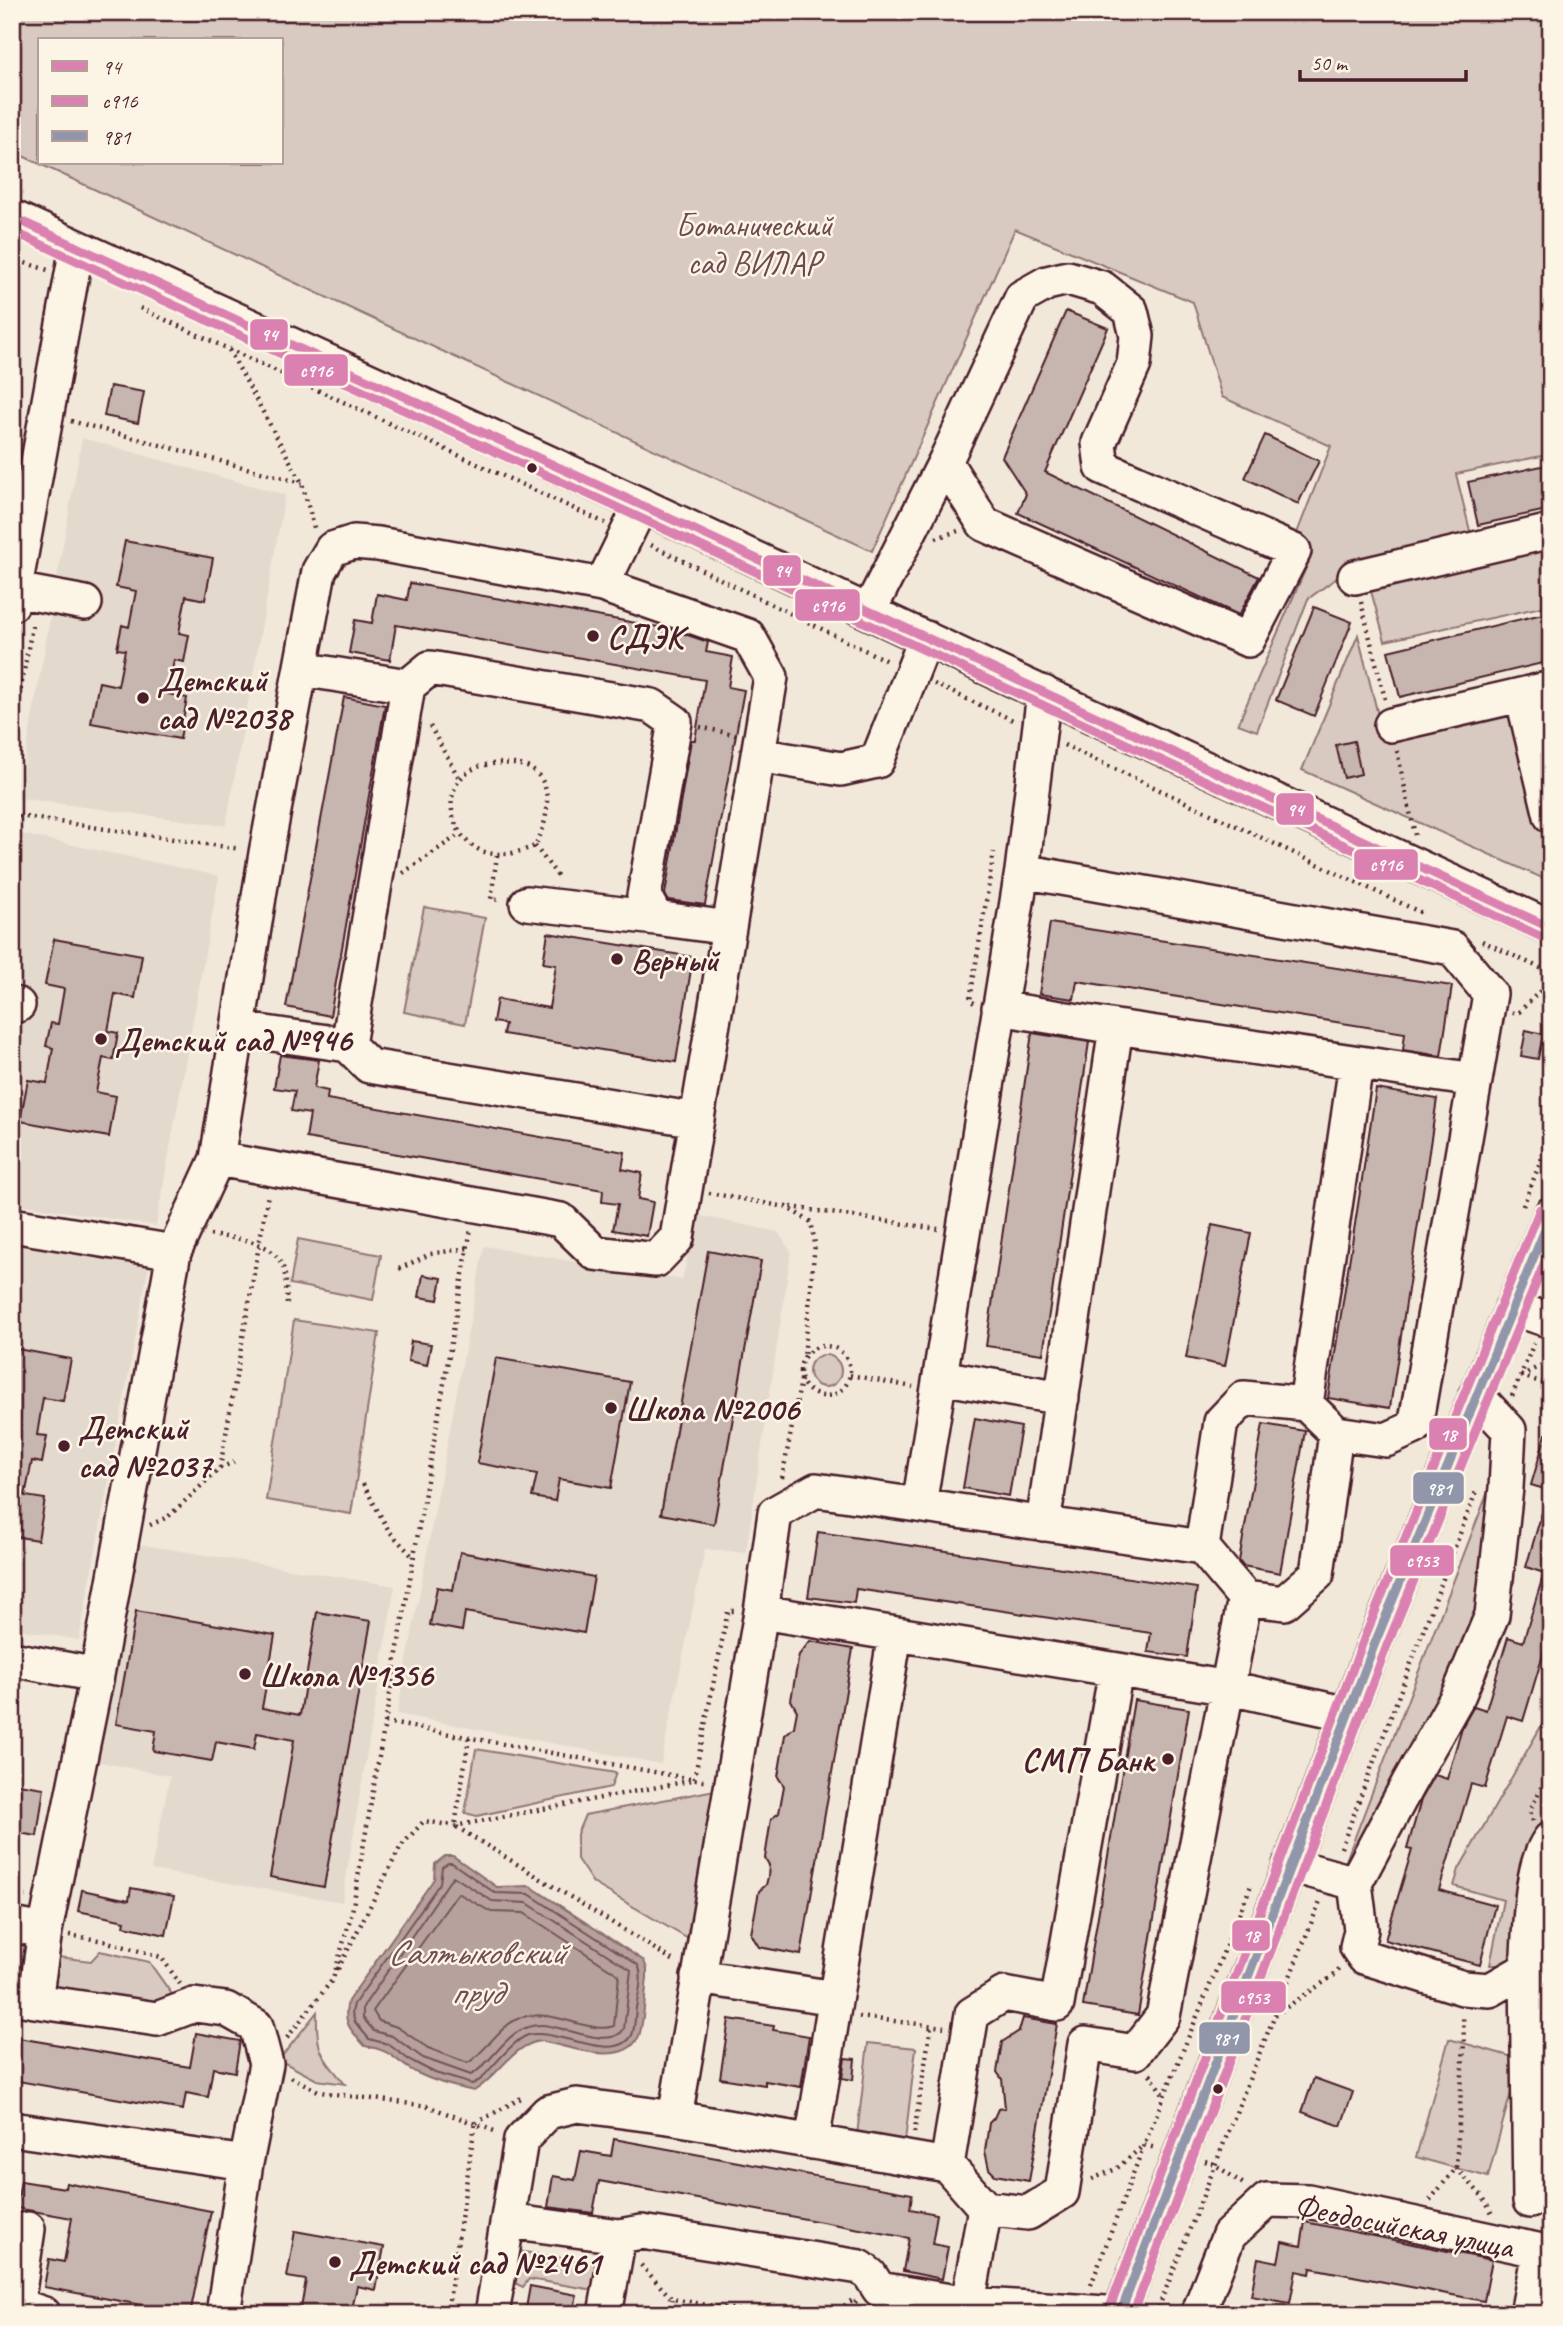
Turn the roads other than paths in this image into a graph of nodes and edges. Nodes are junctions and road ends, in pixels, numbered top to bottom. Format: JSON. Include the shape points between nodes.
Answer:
{"nodes":[{"id":1,"x":12,"y":217,"type":"edge"},
{"id":2,"x":75,"y":262,"type":"junction"},
{"id":3,"x":944,"y":462,"type":"junction"},
{"id":4,"x":634,"y":519,"type":"junction"},
{"id":5,"x":1551,"y":531,"type":"edge"},
{"id":6,"x":1355,"y":577,"type":"road end"},
{"id":7,"x":602,"y":585,"type":"junction"},
{"id":8,"x":13,"y":597,"type":"edge"},
{"id":9,"x":85,"y":603,"type":"dead end"},
{"id":10,"x":869,"y":611,"type":"junction"},
{"id":11,"x":926,"y":638,"type":"junction"},
{"id":12,"x":301,"y":669,"type":"junction"},
{"id":13,"x":408,"y":686,"type":"junction"},
{"id":14,"x":1536,"y":691,"type":"edge"},
{"id":15,"x":1045,"y":693,"type":"junction"},
{"id":16,"x":1391,"y":725,"type":"road end"},
{"id":17,"x":759,"y":747,"type":"junction"},
{"id":18,"x":1551,"y":816,"type":"edge"},
{"id":19,"x":1022,"y":871,"type":"junction"},
{"id":20,"x":527,"y":903,"type":"road end"},
{"id":21,"x":656,"y":918,"type":"junction"},
{"id":22,"x":1551,"y":928,"type":"edge"},
{"id":23,"x":729,"y":929,"type":"junction"},
{"id":24,"x":999,"y":1008,"type":"junction"},
{"id":25,"x":1116,"y":1027,"type":"junction"},
{"id":26,"x":238,"y":1029,"type":"junction"},
{"id":27,"x":348,"y":1045,"type":"junction"},
{"id":28,"x":1356,"y":1064,"type":"junction"},
{"id":29,"x":1475,"y":1080,"type":"junction"},
{"id":30,"x":697,"y":1120,"type":"junction"},
{"id":31,"x":217,"y":1159,"type":"junction"},
{"id":32,"x":1551,"y":1214,"type":"edge"},
{"id":33,"x":12,"y":1225,"type":"edge"},
{"id":34,"x":178,"y":1242,"type":"junction"},
{"id":35,"x":1512,"y":1308,"type":"junction"},
{"id":36,"x":1547,"y":1320,"type":"edge"},
{"id":37,"x":939,"y":1384,"type":"junction"},
{"id":38,"x":1476,"y":1395,"type":"junction"},
{"id":39,"x":1062,"y":1398,"type":"junction"},
{"id":40,"x":1306,"y":1404,"type":"junction"},
{"id":41,"x":1336,"y":1433,"type":"junction"},
{"id":42,"x":919,"y":1505,"type":"junction"},
{"id":43,"x":1043,"y":1524,"type":"junction"},
{"id":44,"x":1202,"y":1547,"type":"junction"},
{"id":45,"x":1245,"y":1598,"type":"junction"},
{"id":46,"x":761,"y":1612,"type":"junction"},
{"id":47,"x":895,"y":1634,"type":"junction"},
{"id":48,"x":12,"y":1659,"type":"edge"},
{"id":49,"x":1116,"y":1670,"type":"junction"},
{"id":50,"x":97,"y":1675,"type":"junction"},
{"id":51,"x":1229,"y":1688,"type":"junction"},
{"id":52,"x":1348,"y":1714,"type":"junction"},
{"id":53,"x":1547,"y":1843,"type":"edge"},
{"id":54,"x":1290,"y":1865,"type":"junction"},
{"id":55,"x":1343,"y":1880,"type":"junction"},
{"id":56,"x":12,"y":1925,"type":"edge"},
{"id":57,"x":45,"y":1931,"type":"junction"},
{"id":58,"x":1527,"y":1969,"type":"junction"},
{"id":59,"x":699,"y":1973,"type":"junction"},
{"id":60,"x":24,"y":1999,"type":"edge"},
{"id":61,"x":833,"y":2011,"type":"junction"},
{"id":62,"x":675,"y":2118,"type":"junction"},
{"id":63,"x":12,"y":2129,"type":"edge"},
{"id":64,"x":812,"y":2142,"type":"junction"},
{"id":65,"x":246,"y":2163,"type":"junction"},
{"id":66,"x":947,"y":2165,"type":"junction"},
{"id":67,"x":1530,"y":2201,"type":"dead end"},
{"id":68,"x":985,"y":2208,"type":"junction"},
{"id":69,"x":508,"y":2221,"type":"junction"},
{"id":70,"x":28,"y":2229,"type":"dead end"},
{"id":71,"x":619,"y":2236,"type":"junction"},
{"id":72,"x":1533,"y":2250,"type":"edge"},
{"id":73,"x":877,"y":2302,"type":"edge"},
{"id":74,"x":967,"y":2309,"type":"edge"},
{"id":75,"x":1120,"y":2313,"type":"edge"},
{"id":76,"x":44,"y":2314,"type":"edge"},
{"id":77,"x":223,"y":2314,"type":"edge"},
{"id":78,"x":492,"y":2314,"type":"edge"},
{"id":79,"x":606,"y":2314,"type":"edge"},
{"id":80,"x":1198,"y":2314,"type":"edge"},
{"id":81,"x":1527,"y":2314,"type":"edge"}],
"edges":[{"from":1,"to":2,"type":"street"},
{"from":2,"to":4,"type":"street"},
{"from":2,"to":8,"type":"street"},
{"from":3,"to":3,"type":"street","via":[[1022,297],[1068,278],[1102,288],[1131,311],[1137,336],[1134,364],[1099,443],[1102,467],[1294,551],[1248,640],[984,524]]},
{"from":3,"to":10,"type":"street"},
{"from":4,"to":7,"type":"street"},
{"from":4,"to":10,"type":"street"},
{"from":5,"to":6,"type":"street"},
{"from":7,"to":12,"type":"street","via":[[354,542],[332,549],[319,571]]},
{"from":7,"to":17,"type":"street","via":[[748,636],[771,677]]},
{"from":8,"to":9,"type":"street"},
{"from":10,"to":11,"type":"street"},
{"from":11,"to":15,"type":"street"},
{"from":11,"to":17,"type":"street","via":[[877,761],[842,769]]},
{"from":12,"to":13,"type":"street"},
{"from":12,"to":26,"type":"street"},
{"from":13,"to":21,"type":"street","via":[[430,668],[652,706],[675,722],[645,896]]},
{"from":13,"to":27,"type":"street"},
{"from":14,"to":16,"type":"street"},
{"from":14,"to":18,"type":"street"},
{"from":15,"to":19,"type":"street"},
{"from":15,"to":22,"type":"street"},
{"from":17,"to":23,"type":"street"},
{"from":19,"to":24,"type":"street"},
{"from":19,"to":29,"type":"street","via":[[1452,948],[1490,993]]},
{"from":20,"to":21,"type":"street"},
{"from":21,"to":23,"type":"street"},
{"from":23,"to":30,"type":"street"},
{"from":24,"to":25,"type":"street"},
{"from":24,"to":37,"type":"street"},
{"from":25,"to":28,"type":"street"},
{"from":25,"to":39,"type":"street"},
{"from":26,"to":27,"type":"street"},
{"from":26,"to":31,"type":"street"},
{"from":27,"to":30,"type":"street","via":[[369,1066]]},
{"from":28,"to":29,"type":"street"},
{"from":28,"to":40,"type":"street"},
{"from":29,"to":41,"type":"street","via":[[1415,1427],[1386,1440]]},
{"from":30,"to":31,"type":"street","via":[[677,1238],[656,1260],[595,1253],[561,1220]]},
{"from":31,"to":34,"type":"street"},
{"from":32,"to":35,"type":"street"},
{"from":33,"to":34,"type":"street"},
{"from":34,"to":50,"type":"street"},
{"from":35,"to":36,"type":"street"},
{"from":35,"to":38,"type":"street"},
{"from":37,"to":39,"type":"street"},
{"from":37,"to":42,"type":"street"},
{"from":38,"to":52,"type":"street"},
{"from":38,"to":55,"type":"street","via":[[1509,1430],[1492,1615],[1459,1694],[1408,1784]]},
{"from":39,"to":43,"type":"street"},
{"from":40,"to":41,"type":"street"},
{"from":40,"to":44,"type":"street","via":[[1244,1398],[1221,1422]]},
{"from":41,"to":45,"type":"street","via":[[1317,1574],[1284,1604]]},
{"from":42,"to":43,"type":"street"},
{"from":42,"to":46,"type":"street","via":[[816,1490],[775,1513]]},
{"from":43,"to":44,"type":"street"},
{"from":44,"to":45,"type":"street"},
{"from":45,"to":51,"type":"street"},
{"from":46,"to":47,"type":"street"},
{"from":46,"to":59,"type":"street"},
{"from":47,"to":49,"type":"street"},
{"from":47,"to":61,"type":"street"},
{"from":48,"to":50,"type":"street"},
{"from":49,"to":51,"type":"street"},
{"from":49,"to":66,"type":"street","via":[[1057,2004],[1003,1994],[971,2014]]},
{"from":50,"to":57,"type":"street"},
{"from":51,"to":52,"type":"street"},
{"from":51,"to":68,"type":"street","via":[[1163,2016],[1135,2052],[1085,2044],[1062,2192],[1028,2213]]},
{"from":52,"to":54,"type":"street"},
{"from":53,"to":58,"type":"street","via":[[1536,1871]]},
{"from":54,"to":55,"type":"street"},
{"from":54,"to":75,"type":"street"},
{"from":55,"to":58,"type":"street","via":[[1361,1930],[1357,1947],[1364,1957],[1463,1988],[1490,1990]]},
{"from":56,"to":57,"type":"street"},
{"from":57,"to":60,"type":"street"},
{"from":58,"to":67,"type":"street"},
{"from":59,"to":61,"type":"street"},
{"from":59,"to":62,"type":"street"},
{"from":60,"to":65,"type":"street","via":[[157,2019],[194,2005],[226,2009],[256,2026],[266,2064]]},
{"from":61,"to":64,"type":"street"},
{"from":62,"to":64,"type":"street"},
{"from":62,"to":69,"type":"street","via":[[578,2105],[548,2112],[521,2140]]},
{"from":63,"to":65,"type":"street"},
{"from":64,"to":66,"type":"street"},
{"from":65,"to":77,"type":"street"},
{"from":66,"to":68,"type":"street"},
{"from":68,"to":74,"type":"street"},
{"from":69,"to":71,"type":"street"},
{"from":69,"to":78,"type":"street"},
{"from":70,"to":76,"type":"street","via":[[17,2305]]},
{"from":71,"to":73,"type":"street","via":[[642,2232],[860,2267],[870,2275]]},
{"from":71,"to":79,"type":"street"},
{"from":72,"to":80,"type":"street","name":"Феодосийская улица","via":[[1308,2201],[1267,2200],[1229,2235]]},
{"from":72,"to":81,"type":"street"},
{"from":73,"to":74,"type":"street"},
{"from":74,"to":75,"type":"street"}]}
